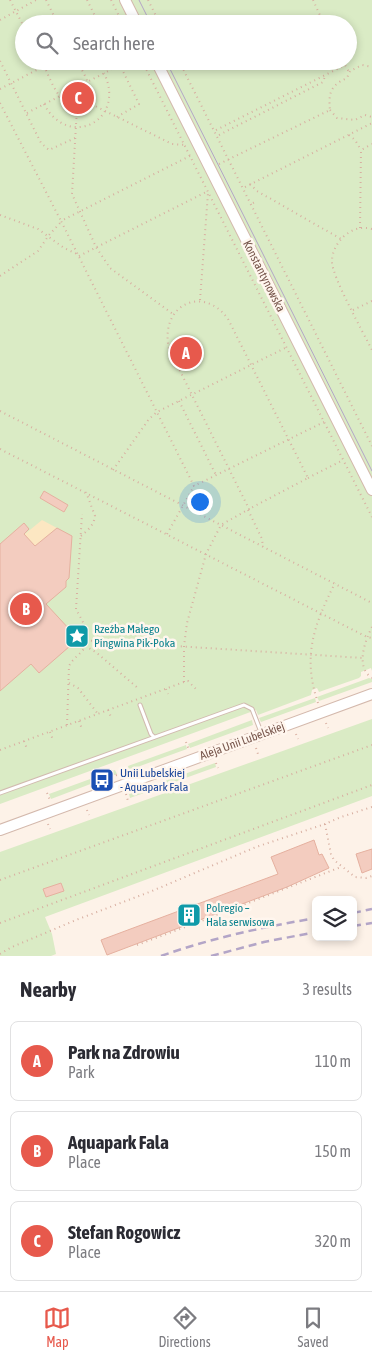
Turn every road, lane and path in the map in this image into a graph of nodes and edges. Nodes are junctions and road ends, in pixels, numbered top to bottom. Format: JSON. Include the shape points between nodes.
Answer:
{"nodes":[{"id":1,"x":10,"y":0,"type":"edge"},
{"id":2,"x":36,"y":0,"type":"edge"},
{"id":3,"x":46,"y":0,"type":"edge"},
{"id":4,"x":87,"y":0,"type":"edge"},
{"id":5,"x":111,"y":0,"type":"edge"},
{"id":6,"x":125,"y":0,"type":"edge"},
{"id":7,"x":148,"y":0,"type":"edge"},
{"id":8,"x":313,"y":0,"type":"edge"},
{"id":9,"x":16,"y":11,"type":"junction"},
{"id":10,"x":18,"y":15,"type":"edge"},
{"id":11,"x":54,"y":15,"type":"edge"},
{"id":12,"x":94,"y":15,"type":"edge"},
{"id":13,"x":118,"y":15,"type":"edge"},
{"id":14,"x":132,"y":15,"type":"edge"},
{"id":15,"x":156,"y":15,"type":"edge"},
{"id":16,"x":320,"y":15,"type":"edge"},
{"id":17,"x":0,"y":20,"type":"edge"},
{"id":18,"x":0,"y":61,"type":"edge"},
{"id":19,"x":372,"y":67,"type":"edge"},
{"id":20,"x":357,"y":68,"type":"edge"},
{"id":21,"x":37,"y":70,"type":"edge"},
{"id":22,"x":46,"y":70,"type":"edge"},
{"id":23,"x":81,"y":70,"type":"edge"},
{"id":24,"x":110,"y":70,"type":"edge"},
{"id":25,"x":122,"y":70,"type":"edge"},
{"id":26,"x":147,"y":70,"type":"edge"},
{"id":27,"x":161,"y":70,"type":"edge"},
{"id":28,"x":184,"y":70,"type":"edge"},
{"id":29,"x":335,"y":70,"type":"edge"},
{"id":30,"x":353,"y":70,"type":"edge"},
{"id":31,"x":349,"y":72,"type":"joint"},
{"id":32,"x":104,"y":73,"type":"junction"},
{"id":33,"x":324,"y":76,"type":"junction"},
{"id":34,"x":87,"y":82,"type":"junction"},
{"id":35,"x":11,"y":84,"type":"junction"},
{"id":36,"x":0,"y":89,"type":"edge"},
{"id":37,"x":60,"y":96,"type":"junction"},
{"id":38,"x":87,"y":102,"type":"junction"},
{"id":39,"x":0,"y":103,"type":"edge"},
{"id":40,"x":44,"y":104,"type":"junction"},
{"id":41,"x":77,"y":108,"type":"junction"},
{"id":42,"x":330,"y":110,"type":"junction"},
{"id":43,"x":105,"y":111,"type":"junction"},
{"id":44,"x":26,"y":113,"type":"junction"},
{"id":45,"x":372,"y":116,"type":"edge"},
{"id":46,"x":117,"y":117,"type":"junction"},
{"id":47,"x":372,"y":123,"type":"edge"},
{"id":48,"x":76,"y":127,"type":"junction"},
{"id":49,"x":216,"y":130,"type":"dead end"},
{"id":50,"x":219,"y":135,"type":"dead end"},
{"id":51,"x":349,"y":135,"type":"junction"},
{"id":52,"x":75,"y":138,"type":"junction"},
{"id":53,"x":185,"y":144,"type":"junction"},
{"id":54,"x":372,"y":144,"type":"edge"},
{"id":55,"x":361,"y":150,"type":"junction"},
{"id":56,"x":190,"y":156,"type":"junction"},
{"id":57,"x":228,"y":159,"type":"junction"},
{"id":58,"x":215,"y":166,"type":"dead end"},
{"id":59,"x":250,"y":184,"type":"junction"},
{"id":60,"x":245,"y":187,"type":"dead end"},
{"id":61,"x":208,"y":191,"type":"junction"},
{"id":62,"x":80,"y":211,"type":"junction"},
{"id":63,"x":0,"y":215,"type":"edge"},
{"id":64,"x":61,"y":221,"type":"junction"},
{"id":65,"x":360,"y":228,"type":"junction"},
{"id":66,"x":372,"y":229,"type":"edge"},
{"id":67,"x":49,"y":235,"type":"junction"},
{"id":68,"x":341,"y":239,"type":"junction"},
{"id":69,"x":96,"y":247,"type":"junction"},
{"id":70,"x":78,"y":255,"type":"junction"},
{"id":71,"x":0,"y":276,"type":"edge"},
{"id":72,"x":372,"y":301,"type":"edge"},
{"id":73,"x":200,"y":302,"type":"junction"},
{"id":74,"x":353,"y":310,"type":"junction"},
{"id":75,"x":173,"y":314,"type":"junction"},
{"id":76,"x":287,"y":347,"type":"junction"},
{"id":77,"x":372,"y":350,"type":"edge"},
{"id":78,"x":252,"y":365,"type":"junction"},
{"id":79,"x":192,"y":394,"type":"junction"},
{"id":80,"x":179,"y":401,"type":"junction"},
{"id":81,"x":0,"y":411,"type":"edge"},
{"id":82,"x":157,"y":412,"type":"junction"},
{"id":83,"x":324,"y":422,"type":"junction"},
{"id":84,"x":289,"y":440,"type":"junction"},
{"id":85,"x":372,"y":446,"type":"edge"},
{"id":86,"x":0,"y":449,"type":"edge"},
{"id":87,"x":343,"y":460,"type":"junction"},
{"id":88,"x":229,"y":469,"type":"junction"},
{"id":89,"x":113,"y":470,"type":"junction"},
{"id":90,"x":216,"y":476,"type":"junction"},
{"id":91,"x":308,"y":478,"type":"junction"},
{"id":92,"x":194,"y":486,"type":"junction"},
{"id":93,"x":372,"y":490,"type":"edge"},
{"id":94,"x":86,"y":492,"type":"junction"},
{"id":95,"x":183,"y":506,"type":"junction"},
{"id":96,"x":248,"y":510,"type":"junction"},
{"id":97,"x":82,"y":514,"type":"dead end"},
{"id":98,"x":372,"y":517,"type":"edge"},
{"id":99,"x":221,"y":524,"type":"junction"},
{"id":100,"x":167,"y":534,"type":"junction"},
{"id":101,"x":81,"y":536,"type":"junction"},
{"id":102,"x":264,"y":547,"type":"junction"},
{"id":103,"x":206,"y":554,"type":"junction"},
{"id":104,"x":335,"y":583,"type":"junction"},
{"id":105,"x":372,"y":603,"type":"edge"},
{"id":106,"x":320,"y":613,"type":"junction"},
{"id":107,"x":372,"y":626,"type":"edge"},
{"id":108,"x":367,"y":637,"type":"junction"},
{"id":109,"x":372,"y":638,"type":"edge"},
{"id":110,"x":81,"y":640,"type":"dead end"},
{"id":111,"x":87,"y":640,"type":"junction"},
{"id":112,"x":81,"y":643,"type":"dead end"},
{"id":113,"x":86,"y":646,"type":"junction"},
{"id":114,"x":184,"y":646,"type":"junction"},
{"id":115,"x":311,"y":655,"type":"junction"},
{"id":116,"x":363,"y":658,"type":"junction"},
{"id":117,"x":372,"y":678,"type":"edge"},
{"id":118,"x":184,"y":682,"type":"junction"},
{"id":119,"x":69,"y":683,"type":"junction"},
{"id":120,"x":139,"y":689,"type":"dead end"},
{"id":121,"x":166,"y":689,"type":"junction"},
{"id":122,"x":196,"y":689,"type":"dead end"},
{"id":123,"x":168,"y":694,"type":"dead end"},
{"id":124,"x":372,"y":694,"type":"edge"},
{"id":125,"x":318,"y":703,"type":"dead end"},
{"id":126,"x":140,"y":705,"type":"dead end"},
{"id":127,"x":108,"y":710,"type":"junction"},
{"id":128,"x":98,"y":714,"type":"junction"},
{"id":129,"x":111,"y":717,"type":"dead end"},
{"id":130,"x":79,"y":721,"type":"junction"},
{"id":131,"x":326,"y":723,"type":"dead end"},
{"id":132,"x":67,"y":725,"type":"junction"},
{"id":133,"x":328,"y":728,"type":"dead end"},
{"id":134,"x":82,"y":729,"type":"dead end"},
{"id":135,"x":50,"y":732,"type":"junction"},
{"id":136,"x":262,"y":734,"type":"junction"},
{"id":137,"x":296,"y":734,"type":"dead end"},
{"id":138,"x":155,"y":737,"type":"junction"},
{"id":139,"x":298,"y":739,"type":"dead end"},
{"id":140,"x":53,"y":740,"type":"dead end"},
{"id":141,"x":24,"y":741,"type":"junction"},
{"id":142,"x":186,"y":742,"type":"dead end"},
{"id":143,"x":372,"y":745,"type":"edge"},
{"id":144,"x":256,"y":748,"type":"dead end"},
{"id":145,"x":27,"y":749,"type":"dead end"},
{"id":146,"x":0,"y":750,"type":"edge"},
{"id":147,"x":189,"y":750,"type":"dead end"},
{"id":148,"x":258,"y":754,"type":"dead end"},
{"id":149,"x":216,"y":763,"type":"dead end"},
{"id":150,"x":126,"y":764,"type":"dead end"},
{"id":151,"x":218,"y":768,"type":"dead end"},
{"id":152,"x":97,"y":782,"type":"dead end"},
{"id":153,"x":372,"y":785,"type":"edge"},
{"id":154,"x":0,"y":793,"type":"edge"},
{"id":155,"x":48,"y":793,"type":"dead end"},
{"id":156,"x":126,"y":795,"type":"dead end"},
{"id":157,"x":50,"y":800,"type":"dead end"},
{"id":158,"x":128,"y":801,"type":"dead end"},
{"id":159,"x":372,"y":807,"type":"edge"},
{"id":160,"x":87,"y":810,"type":"dead end"},
{"id":161,"x":89,"y":815,"type":"dead end"},
{"id":162,"x":48,"y":824,"type":"dead end"},
{"id":163,"x":325,"y":824,"type":"junction"},
{"id":164,"x":50,"y":829,"type":"dead end"},
{"id":165,"x":0,"y":830,"type":"edge"},
{"id":166,"x":341,"y":867,"type":"junction"},
{"id":167,"x":372,"y":876,"type":"edge"},
{"id":168,"x":0,"y":880,"type":"edge"},
{"id":169,"x":0,"y":923,"type":"edge"},
{"id":170,"x":137,"y":945,"type":"dead end"},
{"id":171,"x":0,"y":954,"type":"edge"}],
"edges":[{"from":1,"to":9,"type":"path"},
{"from":2,"to":9,"type":"path"},
{"from":3,"to":11,"type":"path"},
{"from":4,"to":12,"type":"path"},
{"from":5,"to":13,"type":"path"},
{"from":6,"to":14,"type":"main road"},
{"from":7,"to":15,"type":"path"},
{"from":8,"to":16,"type":"path"},
{"from":9,"to":10,"type":"path"},
{"from":9,"to":17,"type":"path"},
{"from":18,"to":35,"type":"path"},
{"from":19,"to":20,"type":"path"},
{"from":21,"to":35,"type":"path"},
{"from":22,"to":37,"type":"path"},
{"from":23,"to":34,"type":"path"},
{"from":24,"to":32,"type":"path"},
{"from":25,"to":46,"type":"path","via":[[139,104]]},
{"from":26,"to":53,"type":"path"},
{"from":27,"to":93,"type":"main road","name":"Konstantynowska"},
{"from":28,"to":57,"type":"path"},
{"from":29,"to":33,"type":"path"},
{"from":30,"to":31,"type":"path"},
{"from":31,"to":42,"type":"path","via":[[347,78],[337,82],[329,97]]},
{"from":32,"to":34,"type":"path"},
{"from":32,"to":43,"type":"path","via":[[110,93]]},
{"from":33,"to":49,"type":"path"},
{"from":33,"to":50,"type":"path","via":[[323,82]]},
{"from":34,"to":37,"type":"path"},
{"from":34,"to":38,"type":"path","via":[[90,94]]},
{"from":35,"to":36,"type":"path"},
{"from":35,"to":44,"type":"path"},
{"from":37,"to":40,"type":"path"},
{"from":37,"to":41,"type":"path"},
{"from":38,"to":41,"type":"path"},
{"from":38,"to":43,"type":"path"},
{"from":39,"to":64,"type":"path"},
{"from":40,"to":44,"type":"path"},
{"from":40,"to":48,"type":"path","via":[[55,120]]},
{"from":41,"to":48,"type":"path"},
{"from":42,"to":45,"type":"path","via":[[337,118],[355,120],[365,115]]},
{"from":42,"to":57,"type":"path"},
{"from":43,"to":46,"type":"path"},
{"from":43,"to":48,"type":"path","via":[[93,124]]},
{"from":44,"to":52,"type":"path","via":[[41,143],[49,150]]},
{"from":46,"to":53,"type":"path","via":[[172,144]]},
{"from":47,"to":51,"type":"path"},
{"from":48,"to":52,"type":"path"},
{"from":51,"to":55,"type":"path"},
{"from":51,"to":59,"type":"path"},
{"from":52,"to":62,"type":"path","via":[[72,191]]},
{"from":53,"to":56,"type":"path"},
{"from":54,"to":55,"type":"path"},
{"from":55,"to":65,"type":"path"},
{"from":56,"to":61,"type":"path"},
{"from":56,"to":62,"type":"path"},
{"from":57,"to":58,"type":"path"},
{"from":57,"to":85,"type":"path"},
{"from":59,"to":60,"type":"path"},
{"from":59,"to":68,"type":"path"},
{"from":61,"to":69,"type":"path"},
{"from":61,"to":73,"type":"path"},
{"from":61,"to":76,"type":"path"},
{"from":62,"to":64,"type":"path"},
{"from":62,"to":69,"type":"path"},
{"from":63,"to":67,"type":"path"},
{"from":64,"to":67,"type":"path"},
{"from":64,"to":70,"type":"path"},
{"from":65,"to":66,"type":"path"},
{"from":65,"to":68,"type":"path"},
{"from":67,"to":70,"type":"path","via":[[60,246]]},
{"from":67,"to":71,"type":"path","via":[[38,251]]},
{"from":68,"to":74,"type":"path","via":[[332,263]]},
{"from":69,"to":70,"type":"path"},
{"from":69,"to":75,"type":"path","via":[[110,268]]},
{"from":70,"to":82,"type":"path"},
{"from":72,"to":74,"type":"path"},
{"from":73,"to":75,"type":"path","via":[[187,304]]},
{"from":73,"to":78,"type":"path","via":[[213,304],[222,311]]},
{"from":74,"to":77,"type":"path"},
{"from":75,"to":79,"type":"path","via":[[167,328],[169,349]]},
{"from":76,"to":78,"type":"path"},
{"from":76,"to":83,"type":"path"},
{"from":78,"to":79,"type":"path"},
{"from":78,"to":84,"type":"path"},
{"from":79,"to":80,"type":"path"},
{"from":79,"to":88,"type":"path"},
{"from":80,"to":82,"type":"path"},
{"from":80,"to":90,"type":"path"},
{"from":81,"to":89,"type":"path"},
{"from":82,"to":89,"type":"path"},
{"from":82,"to":92,"type":"path"},
{"from":83,"to":84,"type":"path"},
{"from":83,"to":87,"type":"path"},
{"from":84,"to":88,"type":"path"},
{"from":84,"to":91,"type":"path"},
{"from":86,"to":94,"type":"path"},
{"from":87,"to":91,"type":"path"},
{"from":87,"to":98,"type":"path"},
{"from":88,"to":90,"type":"path"},
{"from":88,"to":96,"type":"path"},
{"from":89,"to":95,"type":"path"},
{"from":90,"to":92,"type":"path"},
{"from":91,"to":96,"type":"path"},
{"from":92,"to":95,"type":"path"},
{"from":94,"to":100,"type":"path"},
{"from":94,"to":101,"type":"path","via":[[95,520]]},
{"from":95,"to":99,"type":"path"},
{"from":95,"to":100,"type":"path"},
{"from":96,"to":99,"type":"path"},
{"from":96,"to":102,"type":"path"},
{"from":97,"to":101,"type":"path"},
{"from":99,"to":102,"type":"path"},
{"from":99,"to":103,"type":"path"},
{"from":100,"to":103,"type":"path"},
{"from":101,"to":111,"type":"path","via":[[76,609],[84,622]]},
{"from":102,"to":104,"type":"path"},
{"from":103,"to":106,"type":"path"},
{"from":103,"to":114,"type":"path","via":[[188,616]]},
{"from":104,"to":105,"type":"path"},
{"from":104,"to":106,"type":"path"},
{"from":106,"to":108,"type":"path"},
{"from":106,"to":115,"type":"path"},
{"from":107,"to":108,"type":"path"},
{"from":108,"to":109,"type":"path"},
{"from":108,"to":116,"type":"path"},
{"from":110,"to":111,"type":"path"},
{"from":111,"to":113,"type":"path"},
{"from":111,"to":114,"type":"path"},
{"from":112,"to":113,"type":"path"},
{"from":113,"to":119,"type":"path","via":[[68,666]]},
{"from":113,"to":120,"type":"path"},
{"from":114,"to":115,"type":"path"},
{"from":114,"to":118,"type":"path"},
{"from":115,"to":116,"type":"path"},
{"from":115,"to":125,"type":"path"},
{"from":116,"to":117,"type":"path","via":[[364,669]]},
{"from":118,"to":121,"type":"path"},
{"from":118,"to":122,"type":"path"},
{"from":119,"to":128,"type":"path","via":[[78,688]]},
{"from":119,"to":132,"type":"path"},
{"from":121,"to":123,"type":"path"},
{"from":121,"to":127,"type":"path"},
{"from":124,"to":136,"type":"main road","name":"Aleja Unii Lubelskiej"},
{"from":126,"to":138,"type":"lane","via":[[150,734]]},
{"from":127,"to":128,"type":"path"},
{"from":127,"to":129,"type":"path"},
{"from":128,"to":130,"type":"path"},
{"from":130,"to":132,"type":"path"},
{"from":130,"to":134,"type":"path"},
{"from":131,"to":133,"type":"path"},
{"from":132,"to":135,"type":"path"},
{"from":135,"to":140,"type":"path"},
{"from":135,"to":141,"type":"path"},
{"from":136,"to":138,"type":"lane","via":[[252,709],[244,705]]},
{"from":136,"to":165,"type":"main road","name":"Aleja Unii Lubelskiej"},
{"from":137,"to":139,"type":"path"},
{"from":138,"to":154,"type":"lane"},
{"from":141,"to":145,"type":"path"},
{"from":141,"to":146,"type":"path"},
{"from":142,"to":147,"type":"path"},
{"from":143,"to":168,"type":"path"},
{"from":144,"to":148,"type":"path"},
{"from":149,"to":151,"type":"path"},
{"from":150,"to":152,"type":"path","via":[[128,771]]},
{"from":153,"to":169,"type":"path"},
{"from":155,"to":157,"type":"path"},
{"from":156,"to":158,"type":"path"},
{"from":159,"to":163,"type":"path"},
{"from":160,"to":161,"type":"path"},
{"from":162,"to":164,"type":"path"},
{"from":163,"to":166,"type":"path","via":[[331,854]]},
{"from":163,"to":171,"type":"path","via":[[256,847]]},
{"from":166,"to":167,"type":"path","via":[[355,877]]},
{"from":166,"to":170,"type":"path"}]}
